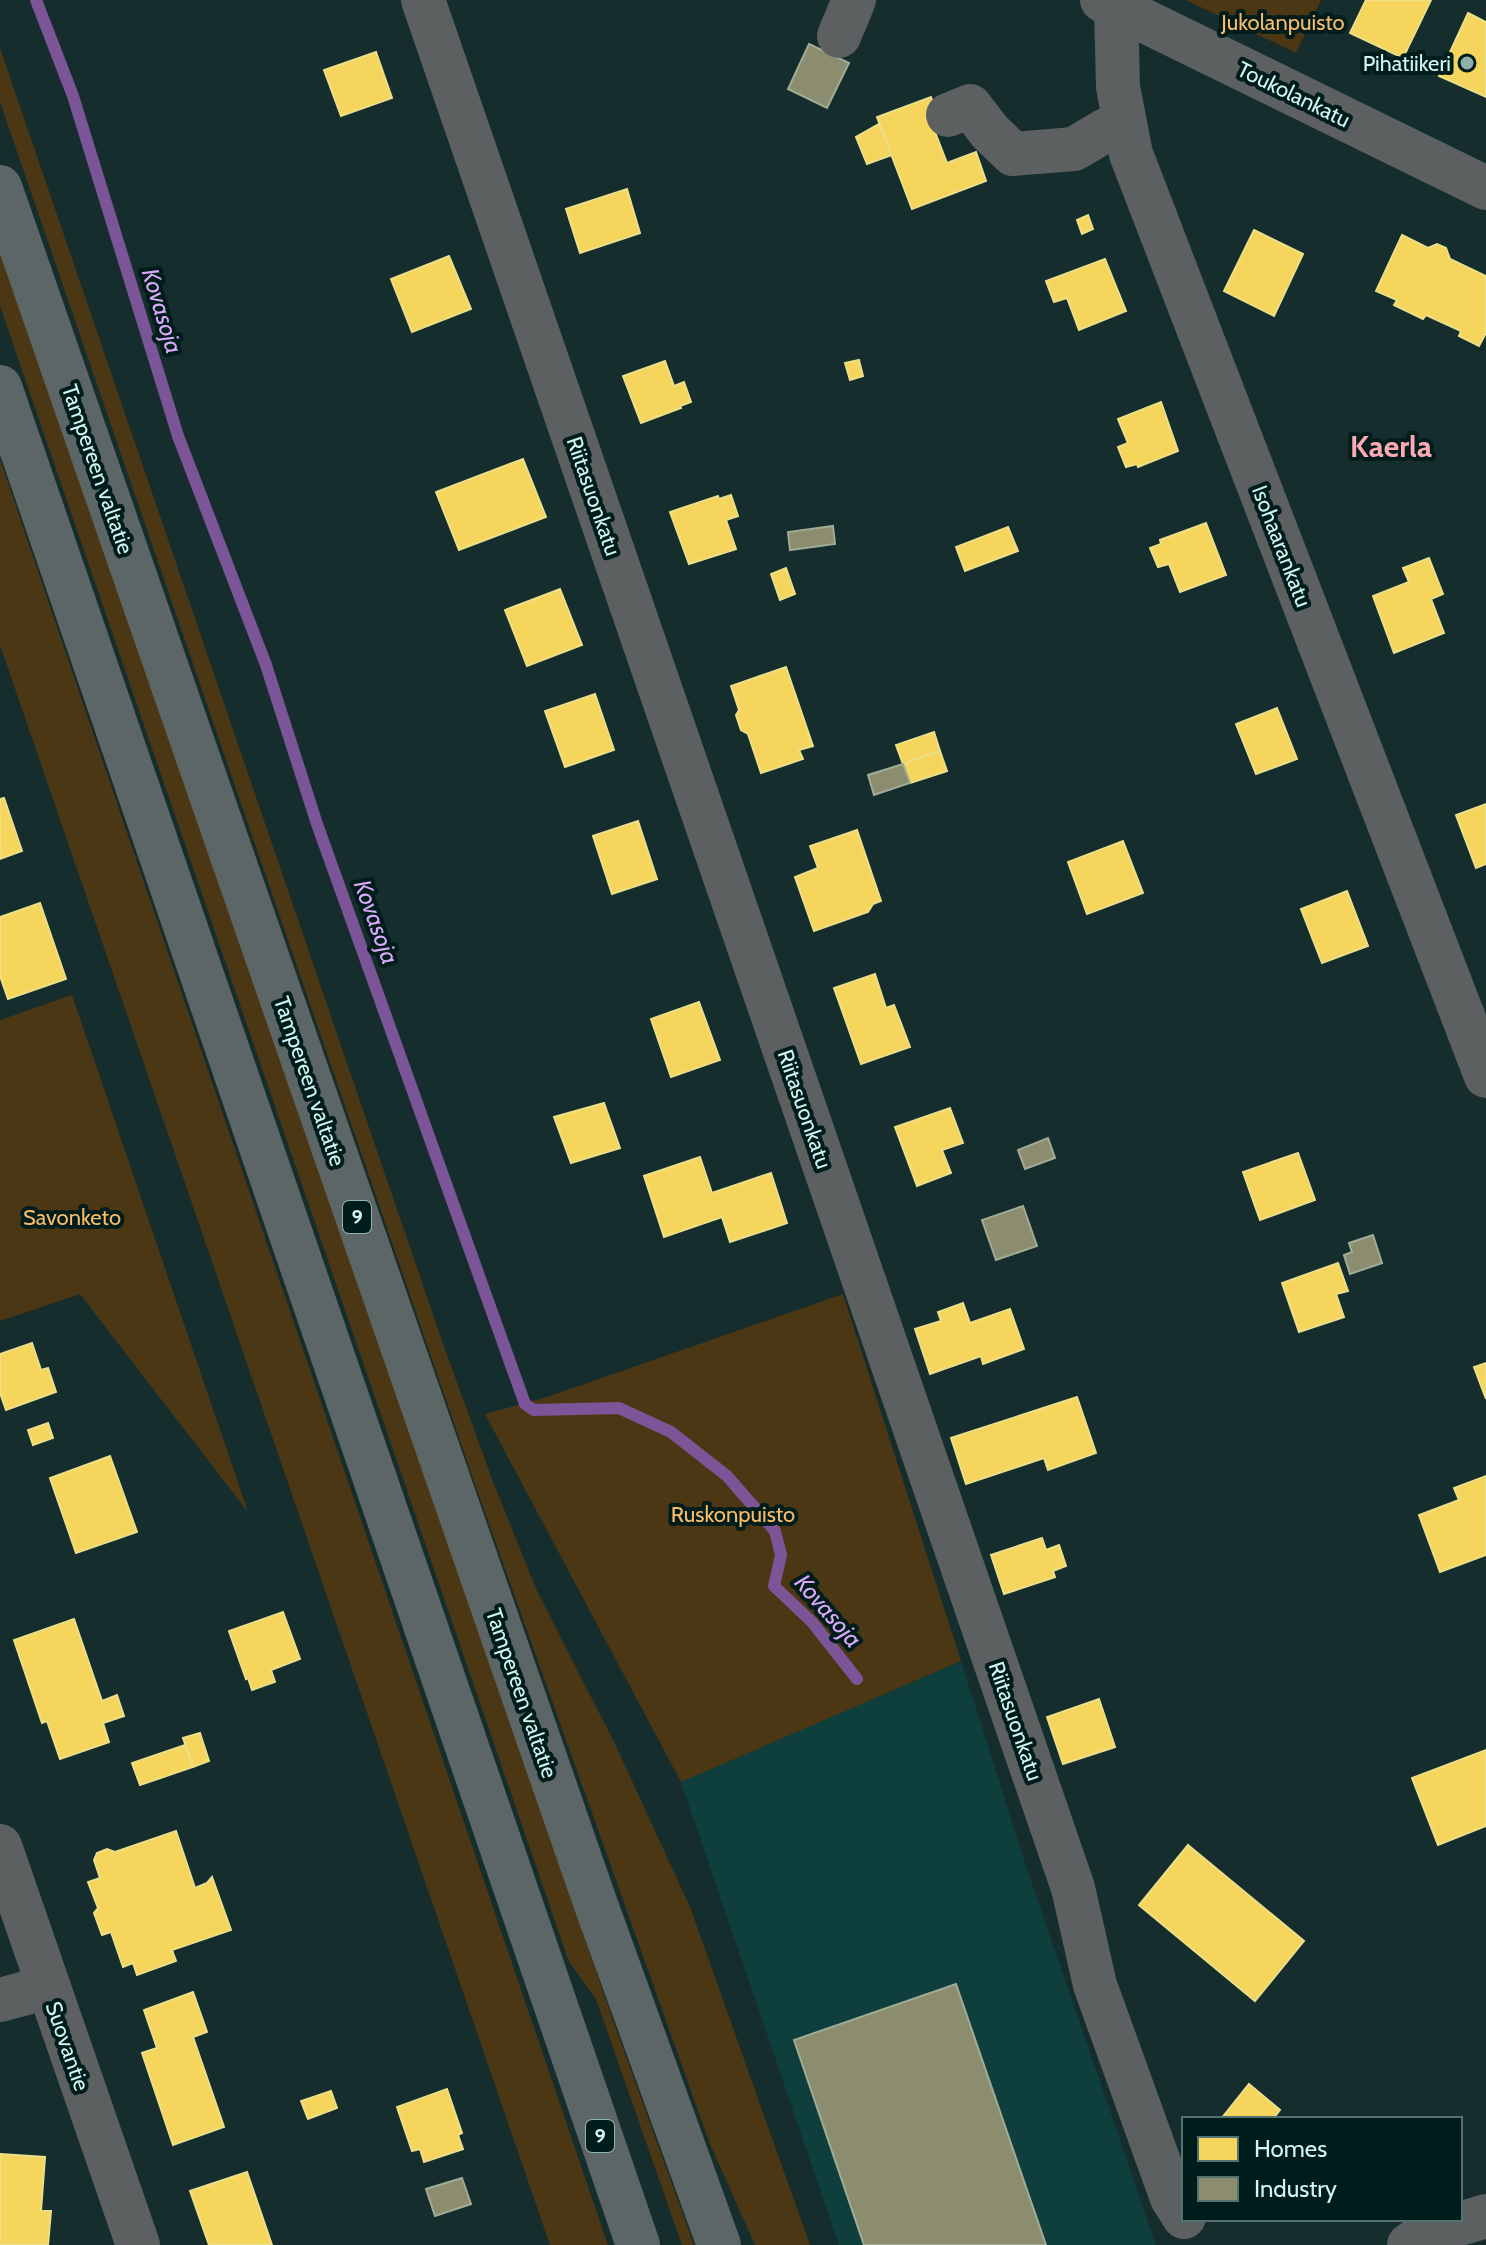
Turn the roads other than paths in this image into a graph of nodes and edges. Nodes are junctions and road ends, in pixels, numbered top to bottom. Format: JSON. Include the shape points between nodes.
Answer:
{"nodes":[{"id":1,"x":423,"y":0,"type":"edge"},
{"id":2,"x":1109,"y":4,"type":"edge"},
{"id":3,"x":948,"y":115,"type":"dead end"},
{"id":4,"x":1124,"y":125,"type":"junction"},
{"id":5,"x":0,"y":187,"type":"edge"},
{"id":6,"x":1486,"y":188,"type":"edge"},
{"id":7,"x":0,"y":387,"type":"edge"},
{"id":8,"x":1486,"y":1076,"type":"edge"},
{"id":9,"x":0,"y":1846,"type":"edge"},
{"id":10,"x":48,"y":1987,"type":"junction"},
{"id":11,"x":0,"y":2000,"type":"edge"},
{"id":12,"x":1182,"y":2213,"type":"edge"},
{"id":13,"x":1486,"y":2216,"type":"edge"},
{"id":14,"x":1187,"y":2221,"type":"edge"},
{"id":15,"x":138,"y":2245,"type":"edge"},
{"id":16,"x":638,"y":2245,"type":"edge"},
{"id":17,"x":719,"y":2245,"type":"edge"},
{"id":18,"x":1203,"y":2245,"type":"edge"},
{"id":19,"x":1409,"y":2245,"type":"edge"}],
"edges":[{"from":1,"to":12,"type":"street","name":"Riitasuonkatu","via":[[1073,1888],[1095,1985]]},
{"from":2,"to":4,"type":"street","name":"Isohaarankatu"},
{"from":2,"to":6,"type":"street","name":"Toukolankatu"},
{"from":3,"to":4,"type":"street","via":[[970,106],[1013,154],[1074,149]]},
{"from":4,"to":8,"type":"street","name":"Isohaarankatu","via":[[1136,169]]},
{"from":5,"to":17,"type":"highway","name":"Tampereen valtatie","number":"9"},
{"from":7,"to":16,"type":"highway","number":"9"},
{"from":9,"to":10,"type":"street","name":"Suovantie"},
{"from":10,"to":11,"type":"street"},
{"from":10,"to":15,"type":"street","name":"Suovantie"},
{"from":13,"to":19,"type":"street","via":[[1423,2235]]},
{"from":14,"to":18,"type":"street","name":"Riitasuonkatu"}]}
